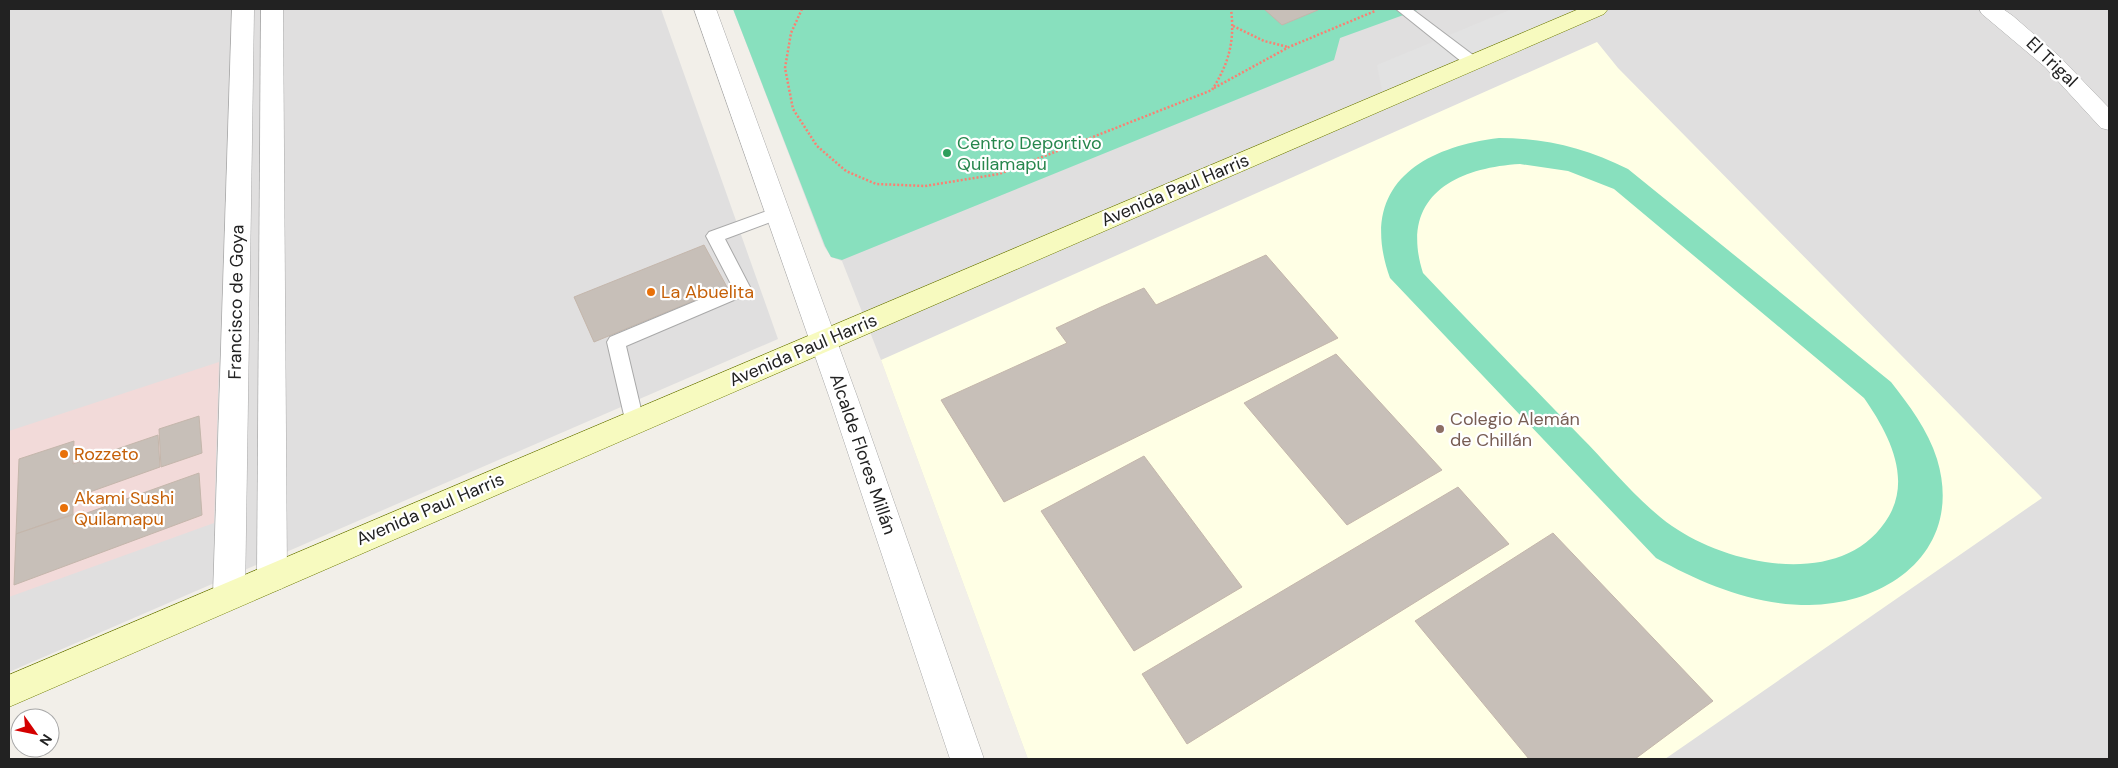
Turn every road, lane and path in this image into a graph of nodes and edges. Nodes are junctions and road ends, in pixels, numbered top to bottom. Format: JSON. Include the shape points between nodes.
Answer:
{"nodes":[{"id":1,"x":242,"y":9,"type":"edge"},
{"id":2,"x":272,"y":9,"type":"edge"},
{"id":3,"x":705,"y":9,"type":"edge"},
{"id":4,"x":802,"y":9,"type":"edge"},
{"id":5,"x":1231,"y":9,"type":"edge"},
{"id":6,"x":1380,"y":9,"type":"edge"},
{"id":7,"x":1402,"y":9,"type":"edge"},
{"id":8,"x":1596,"y":9,"type":"edge"},
{"id":9,"x":1989,"y":9,"type":"edge"},
{"id":10,"x":1233,"y":26,"type":"junction"},
{"id":11,"x":1289,"y":47,"type":"junction"},
{"id":12,"x":1472,"y":62,"type":"junction"},
{"id":13,"x":1212,"y":90,"type":"junction"},
{"id":14,"x":2109,"y":122,"type":"edge"},
{"id":15,"x":778,"y":213,"type":"junction"},
{"id":16,"x":823,"y":340,"type":"junction"},
{"id":17,"x":634,"y":422,"type":"junction"},
{"id":18,"x":272,"y":578,"type":"junction"},
{"id":19,"x":229,"y":596,"type":"junction"},
{"id":20,"x":9,"y":691,"type":"edge"},
{"id":21,"x":967,"y":759,"type":"edge"}],
"edges":[{"from":1,"to":19,"type":"street","name":"Francisco de Goya"},
{"from":2,"to":18,"type":"street","name":"Francisco de Goya"},
{"from":3,"to":15,"type":"street","name":"Alcalde Flores Millán"},
{"from":4,"to":13,"type":"path","via":[[790,33],[785,68],[793,109],[817,146],[846,171],[876,184],[925,186],[999,174]]},
{"from":5,"to":10,"type":"path"},
{"from":6,"to":11,"type":"path"},
{"from":7,"to":12,"type":"lane"},
{"from":8,"to":12,"type":"main road","name":"Avenida Paul Harris"},
{"from":9,"to":14,"type":"street","name":"El Trigal","via":[[2017,29],[2066,73]]},
{"from":10,"to":11,"type":"path","via":[[1264,41]]},
{"from":10,"to":13,"type":"path","via":[[1228,65]]},
{"from":11,"to":13,"type":"path"},
{"from":12,"to":16,"type":"main road","name":"Avenida Paul Harris"},
{"from":15,"to":16,"type":"street","name":"Alcalde Flores Millán"},
{"from":15,"to":17,"type":"lane","via":[[715,236],[742,289],[616,342]]},
{"from":16,"to":17,"type":"main road","name":"Avenida Paul Harris"},
{"from":16,"to":21,"type":"street","name":"Alcalde Flores Millán"},
{"from":17,"to":18,"type":"main road","name":"Avenida Paul Harris"},
{"from":18,"to":19,"type":"main road","name":"Avenida Paul Harris"},
{"from":19,"to":20,"type":"main road","name":"Avenida Paul Harris"}]}
